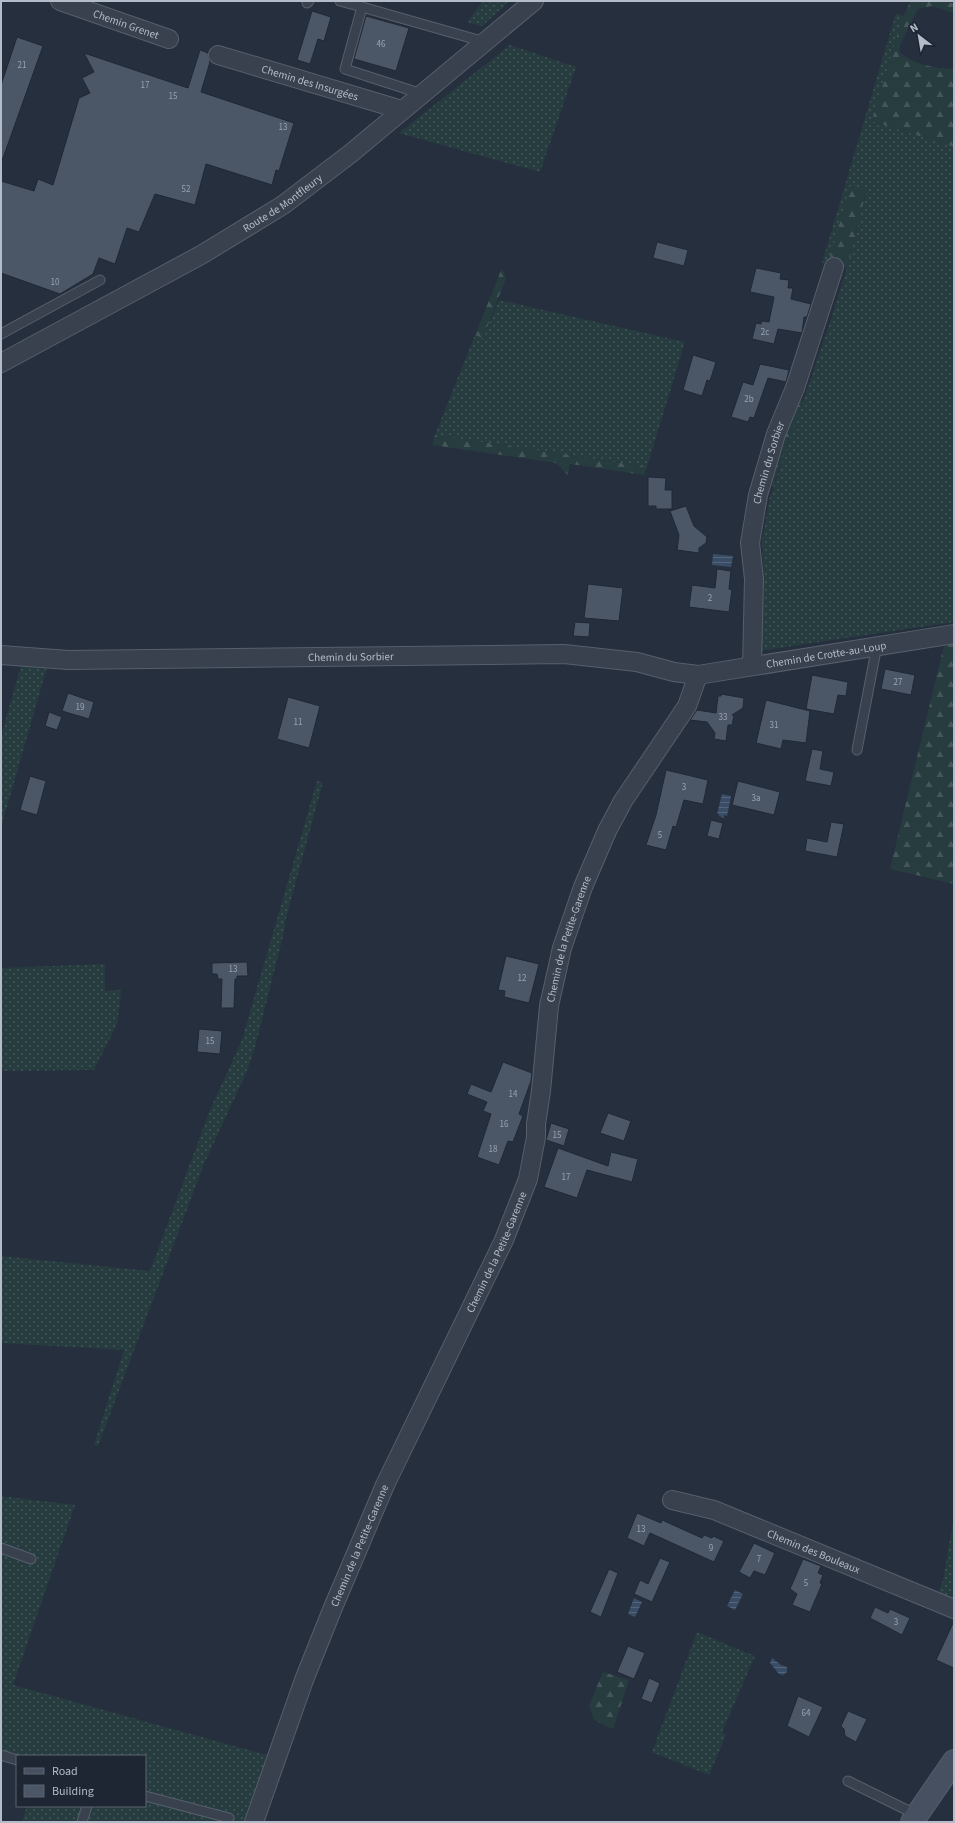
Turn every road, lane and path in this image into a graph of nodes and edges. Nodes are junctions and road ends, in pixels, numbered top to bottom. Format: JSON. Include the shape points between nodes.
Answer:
{"nodes":[{"id":1,"x":60,"y":1,"type":"edge"},
{"id":2,"x":340,"y":1,"type":"edge"},
{"id":3,"x":534,"y":1,"type":"edge"},
{"id":4,"x":362,"y":7,"type":"junction"},
{"id":5,"x":169,"y":39,"type":"dead end"},
{"id":6,"x":485,"y":42,"type":"junction"},
{"id":7,"x":218,"y":55,"type":"dead end"},
{"id":8,"x":422,"y":94,"type":"junction"},
{"id":9,"x":402,"y":110,"type":"junction"},
{"id":10,"x":834,"y":267,"type":"dead end"},
{"id":11,"x":100,"y":280,"type":"dead end"},
{"id":12,"x":1,"y":334,"type":"edge"},
{"id":13,"x":1,"y":363,"type":"edge"},
{"id":14,"x":954,"y":634,"type":"edge"},
{"id":15,"x":877,"y":645,"type":"junction"},
{"id":16,"x":1,"y":655,"type":"edge"},
{"id":17,"x":752,"y":666,"type":"junction"},
{"id":18,"x":698,"y":675,"type":"junction"},
{"id":19,"x":856,"y":750,"type":"dead end"},
{"id":20,"x":672,"y":1500,"type":"dead end"},
{"id":21,"x":1,"y":1548,"type":"edge"},
{"id":22,"x":31,"y":1559,"type":"dead end"},
{"id":23,"x":954,"y":1609,"type":"edge"},
{"id":24,"x":1,"y":1755,"type":"edge"},
{"id":25,"x":16,"y":1760,"type":"edge"},
{"id":26,"x":954,"y":1761,"type":"edge"},
{"id":27,"x":848,"y":1781,"type":"dead end"},
{"id":28,"x":146,"y":1796,"type":"edge"},
{"id":29,"x":87,"y":1807,"type":"edge"},
{"id":30,"x":229,"y":1818,"type":"dead end"},
{"id":31,"x":915,"y":1818,"type":"edge"},
{"id":32,"x":82,"y":1822,"type":"edge"},
{"id":33,"x":254,"y":1822,"type":"edge"}],
"edges":[{"from":1,"to":5,"type":"street","name":"Chemin Grenet"},
{"from":2,"to":4,"type":"lane"},
{"from":3,"to":6,"type":"street","name":"Route de Montfleury"},
{"from":4,"to":6,"type":"lane"},
{"from":4,"to":8,"type":"lane","via":[[345,69]]},
{"from":6,"to":8,"type":"street","name":"Route de Montfleury"},
{"from":7,"to":9,"type":"street","name":"Chemin des Insurgées"},
{"from":8,"to":9,"type":"street","name":"Route de Montfleury"},
{"from":9,"to":13,"type":"street","name":"Route de Montfleury","via":[[325,174],[258,222]]},
{"from":10,"to":17,"type":"street","name":"Chemin du Sorbier","via":[[795,388],[774,440],[758,495],[750,543],[754,579]]},
{"from":11,"to":12,"type":"lane"},
{"from":14,"to":15,"type":"street","name":"Chemin de Crotte-au-Loup"},
{"from":15,"to":17,"type":"street","name":"Chemin de Crotte-au-Loup"},
{"from":15,"to":19,"type":"lane"},
{"from":16,"to":18,"type":"street","name":"Chemin du Sorbier","via":[[28,659],[76,660],[557,654],[637,662],[674,672]]},
{"from":17,"to":18,"type":"street","name":"Chemin de Crotte-au-Loup"},
{"from":18,"to":33,"type":"street","name":"Chemin de la Petite-Garenne","via":[[687,706],[607,830],[583,887],[562,948],[549,1006],[536,1137],[528,1179],[504,1240],[386,1485],[332,1610],[304,1680]]},
{"from":20,"to":23,"type":"street","name":"Chemin des Bouleaux","via":[[714,1510]]},
{"from":21,"to":22,"type":"lane"},
{"from":24,"to":25,"type":"lane"},
{"from":26,"to":31,"type":"main road"},
{"from":27,"to":31,"type":"lane"},
{"from":28,"to":30,"type":"lane"},
{"from":29,"to":32,"type":"lane"}]}
